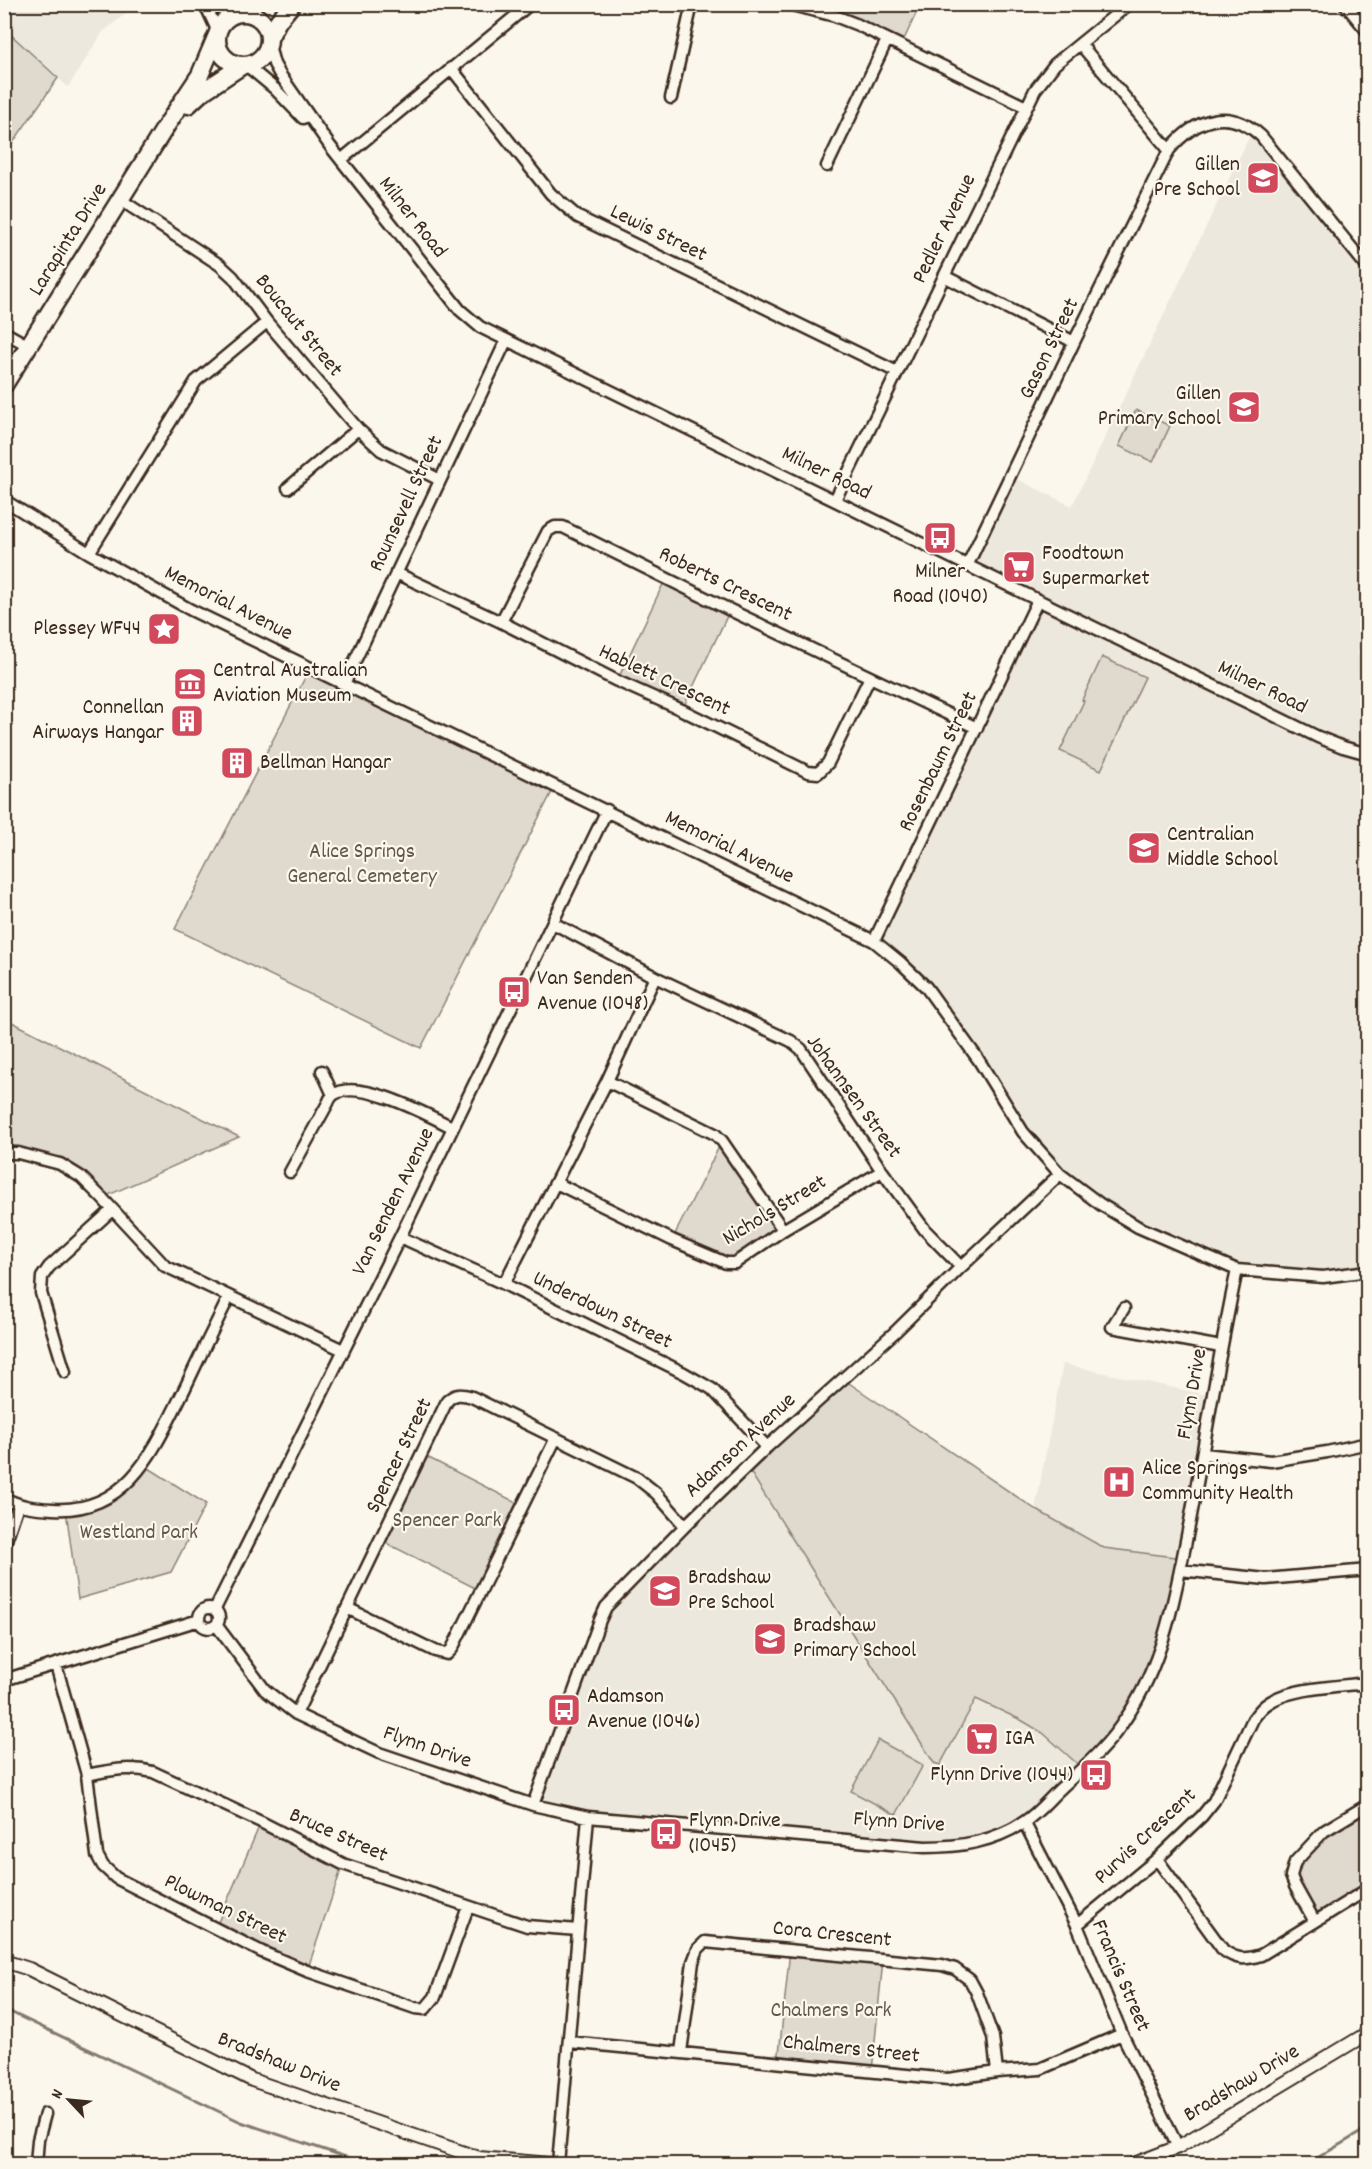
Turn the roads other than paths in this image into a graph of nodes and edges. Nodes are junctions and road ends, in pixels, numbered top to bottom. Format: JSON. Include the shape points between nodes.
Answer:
{"nodes":[{"id":1,"x":205,"y":4,"type":"edge"},
{"id":2,"x":292,"y":4,"type":"edge"},
{"id":3,"x":530,"y":4,"type":"edge"},
{"id":4,"x":692,"y":4,"type":"edge"},
{"id":5,"x":788,"y":4,"type":"edge"},
{"id":6,"x":1129,"y":4,"type":"edge"},
{"id":7,"x":1345,"y":4,"type":"edge"},
{"id":8,"x":239,"y":9,"type":"edge"},
{"id":9,"x":1368,"y":32,"type":"edge"},
{"id":10,"x":217,"y":34,"type":"junction"},
{"id":11,"x":888,"y":39,"type":"junction"},
{"id":12,"x":269,"y":40,"type":"junction"},
{"id":13,"x":1081,"y":45,"type":"junction"},
{"id":14,"x":245,"y":65,"type":"junction"},
{"id":15,"x":451,"y":68,"type":"junction"},
{"id":16,"x":671,"y":98,"type":"dead end"},
{"id":17,"x":1026,"y":107,"type":"junction"},
{"id":18,"x":330,"y":146,"type":"junction"},
{"id":19,"x":152,"y":149,"type":"junction"},
{"id":20,"x":1169,"y":150,"type":"junction"},
{"id":21,"x":341,"y":160,"type":"junction"},
{"id":22,"x":827,"y":166,"type":"dead end"},
{"id":23,"x":121,"y":200,"type":"junction"},
{"id":24,"x":1368,"y":268,"type":"edge"},
{"id":25,"x":944,"y":276,"type":"junction"},
{"id":26,"x":267,"y":322,"type":"junction"},
{"id":27,"x":4,"y":332,"type":"edge"},
{"id":28,"x":507,"y":341,"type":"junction"},
{"id":29,"x":1074,"y":342,"type":"junction"},
{"id":30,"x":29,"y":346,"type":"junction"},
{"id":31,"x":897,"y":372,"type":"junction"},
{"id":32,"x":4,"y":385,"type":"edge"},
{"id":33,"x":358,"y":429,"type":"junction"},
{"id":34,"x":440,"y":480,"type":"junction"},
{"id":35,"x":288,"y":488,"type":"dead end"},
{"id":36,"x":4,"y":500,"type":"edge"},
{"id":37,"x":835,"y":500,"type":"junction"},
{"id":38,"x":89,"y":553,"type":"junction"},
{"id":39,"x":967,"y":566,"type":"junction"},
{"id":40,"x":396,"y":573,"type":"junction"},
{"id":41,"x":1038,"y":600,"type":"junction"},
{"id":42,"x":501,"y":622,"type":"junction"},
{"id":43,"x":870,"y":677,"type":"junction"},
{"id":44,"x":344,"y":684,"type":"junction"},
{"id":45,"x":977,"y":728,"type":"junction"},
{"id":46,"x":1368,"y":754,"type":"edge"},
{"id":47,"x":607,"y":810,"type":"junction"},
{"id":48,"x":553,"y":923,"type":"junction"},
{"id":49,"x":874,"y":941,"type":"junction"},
{"id":50,"x":656,"y":977,"type":"junction"},
{"id":51,"x":322,"y":1071,"type":"dead end"},
{"id":52,"x":607,"y":1080,"type":"junction"},
{"id":53,"x":333,"y":1095,"type":"junction"},
{"id":54,"x":452,"y":1127,"type":"junction"},
{"id":55,"x":4,"y":1153,"type":"edge"},
{"id":56,"x":882,"y":1171,"type":"junction"},
{"id":57,"x":290,"y":1172,"type":"dead end"},
{"id":58,"x":1060,"y":1174,"type":"junction"},
{"id":59,"x":556,"y":1183,"type":"junction"},
{"id":60,"x":112,"y":1210,"type":"junction"},
{"id":61,"x":783,"y":1230,"type":"junction"},
{"id":62,"x":400,"y":1237,"type":"junction"},
{"id":63,"x":961,"y":1267,"type":"junction"},
{"id":64,"x":1238,"y":1270,"type":"junction"},
{"id":65,"x":1368,"y":1271,"type":"edge"},
{"id":66,"x":504,"y":1284,"type":"junction"},
{"id":67,"x":229,"y":1297,"type":"junction"},
{"id":68,"x":1124,"y":1308,"type":"dead end"},
{"id":69,"x":1221,"y":1347,"type":"junction"},
{"id":70,"x":343,"y":1350,"type":"junction"},
{"id":71,"x":65,"y":1372,"type":"dead end"},
{"id":72,"x":556,"y":1438,"type":"junction"},
{"id":73,"x":1368,"y":1443,"type":"edge"},
{"id":74,"x":767,"y":1446,"type":"junction"},
{"id":75,"x":1203,"y":1454,"type":"junction"},
{"id":76,"x":4,"y":1498,"type":"edge"},
{"id":77,"x":18,"y":1505,"type":"junction"},
{"id":78,"x":685,"y":1526,"type":"junction"},
{"id":79,"x":4,"y":1546,"type":"edge"},
{"id":80,"x":1180,"y":1570,"type":"junction"},
{"id":81,"x":1368,"y":1570,"type":"edge"},
{"id":82,"x":347,"y":1608,"type":"junction"},
{"id":83,"x":215,"y":1609,"type":"junction"},
{"id":84,"x":199,"y":1620,"type":"junction"},
{"id":85,"x":217,"y":1626,"type":"junction"},
{"id":86,"x":56,"y":1665,"type":"junction"},
{"id":87,"x":4,"y":1680,"type":"edge"},
{"id":88,"x":1368,"y":1683,"type":"edge"},
{"id":89,"x":296,"y":1714,"type":"junction"},
{"id":90,"x":87,"y":1775,"type":"junction"},
{"id":91,"x":534,"y":1805,"type":"junction"},
{"id":92,"x":1368,"y":1808,"type":"edge"},
{"id":93,"x":588,"y":1817,"type":"junction"},
{"id":94,"x":1024,"y":1822,"type":"junction"},
{"id":95,"x":1157,"y":1859,"type":"junction"},
{"id":96,"x":1368,"y":1889,"type":"edge"},
{"id":97,"x":468,"y":1907,"type":"junction"},
{"id":98,"x":1315,"y":1922,"type":"junction"},
{"id":99,"x":1077,"y":1925,"type":"junction"},
{"id":100,"x":578,"y":1930,"type":"junction"},
{"id":101,"x":4,"y":1961,"type":"edge"},
{"id":102,"x":1368,"y":2032,"type":"edge"},
{"id":103,"x":1122,"y":2034,"type":"junction"},
{"id":104,"x":569,"y":2042,"type":"junction"},
{"id":105,"x":681,"y":2052,"type":"junction"},
{"id":106,"x":997,"y":2072,"type":"junction"},
{"id":107,"x":45,"y":2114,"type":"dead end"},
{"id":108,"x":1178,"y":2147,"type":"junction"},
{"id":109,"x":36,"y":2164,"type":"edge"},
{"id":110,"x":551,"y":2164,"type":"edge"},
{"id":111,"x":558,"y":2164,"type":"edge"},
{"id":112,"x":1134,"y":2164,"type":"edge"}],
"edges":[{"from":1,"to":10,"type":"street"},
{"from":2,"to":12,"type":"main road"},
{"from":3,"to":15,"type":"street"},
{"from":4,"to":16,"type":"street"},
{"from":5,"to":11,"type":"street","via":[[845,19]]},
{"from":6,"to":13,"type":"street","name":"Pedler Avenue"},
{"from":7,"to":9,"type":"street"},
{"from":8,"to":10,"type":"main road","via":[[224,20]]},
{"from":8,"to":12,"type":"main road","via":[[264,24]]},
{"from":10,"to":14,"type":"main road","via":[[224,57]]},
{"from":10,"to":19,"type":"main road","name":"Larapinta Drive","via":[[200,75]]},
{"from":11,"to":17,"type":"street"},
{"from":11,"to":22,"type":"street"},
{"from":12,"to":14,"type":"main road","via":[[260,58]]},
{"from":12,"to":18,"type":"street","name":"Milner Road","via":[[279,73]]},
{"from":13,"to":17,"type":"street","name":"Pedler Avenue","via":[[1045,75]]},
{"from":13,"to":20,"type":"street"},
{"from":14,"to":18,"type":"street","name":"Milner Road","via":[[282,96]]},
{"from":14,"to":19,"type":"main road","name":"Larapinta Drive","via":[[188,104]]},
{"from":15,"to":21,"type":"street"},
{"from":15,"to":31,"type":"street","name":"Lewis Street","via":[[551,194],[578,217]]},
{"from":17,"to":25,"type":"street","name":"Pedler Avenue"},
{"from":18,"to":21,"type":"street","name":"Milner Road"},
{"from":19,"to":23,"type":"main road","name":"Larapinta Drive"},
{"from":20,"to":24,"type":"street","name":"Gason Street","via":[[1179,137],[1206,121],[1219,118],[1253,129]]},
{"from":20,"to":29,"type":"street","name":"Gason Street"},
{"from":21,"to":28,"type":"street","name":"Milner Road","via":[[460,310],[480,327]]},
{"from":23,"to":26,"type":"street","name":"Boucaut Street","via":[[220,265]]},
{"from":23,"to":30,"type":"main road","name":"Larapinta Drive"},
{"from":25,"to":29,"type":"street"},
{"from":25,"to":31,"type":"street","name":"Pedler Avenue"},
{"from":26,"to":33,"type":"street","name":"Boucaut Street"},
{"from":26,"to":38,"type":"street","via":[[196,381]]},
{"from":27,"to":30,"type":"street"},
{"from":28,"to":34,"type":"street","name":"Rounsevell Street"},
{"from":28,"to":37,"type":"street","name":"Milner Road"},
{"from":29,"to":39,"type":"street","name":"Gason Street"},
{"from":30,"to":32,"type":"main road","name":"Larapinta Drive"},
{"from":31,"to":37,"type":"street","name":"Pedler Avenue"},
{"from":33,"to":34,"type":"street","name":"Boucaut Street","via":[[381,450]]},
{"from":33,"to":35,"type":"street"},
{"from":34,"to":40,"type":"street","name":"Rounsevell Street"},
{"from":36,"to":38,"type":"street","name":"Memorial Avenue"},
{"from":37,"to":39,"type":"street","name":"Milner Road"},
{"from":38,"to":44,"type":"street","name":"Memorial Avenue","via":[[191,610]]},
{"from":39,"to":41,"type":"street","name":"Milner Road"},
{"from":40,"to":42,"type":"street","name":"Hablett Crescent"},
{"from":40,"to":44,"type":"street","name":"Rounsevell Street"},
{"from":41,"to":45,"type":"street","name":"Rosenbaum Street"},
{"from":41,"to":46,"type":"street","name":"Milner Road","via":[[1318,737]]},
{"from":42,"to":43,"type":"street","name":"Roberts Crescent","via":[[548,531],[563,527]]},
{"from":42,"to":43,"type":"street","name":"Hablett Crescent","via":[[808,772],[818,773],[828,763]]},
{"from":43,"to":45,"type":"street","name":"Roberts Crescent"},
{"from":44,"to":47,"type":"street","name":"Memorial Avenue","via":[[554,788]]},
{"from":45,"to":49,"type":"street","name":"Rosenbaum Street"},
{"from":47,"to":48,"type":"street","name":"Van Senden Avenue"},
{"from":47,"to":49,"type":"street","name":"Memorial Avenue"},
{"from":48,"to":50,"type":"street","name":"Johannsen Street"},
{"from":48,"to":54,"type":"street","name":"Van Senden Avenue"},
{"from":49,"to":58,"type":"street","name":"Memorial Avenue","via":[[926,987],[978,1059],[1023,1132]]},
{"from":50,"to":52,"type":"street"},
{"from":50,"to":56,"type":"street","name":"Johannsen Street","via":[[801,1049]]},
{"from":51,"to":53,"type":"street"},
{"from":52,"to":59,"type":"street"},
{"from":52,"to":61,"type":"street","via":[[715,1134]]},
{"from":53,"to":54,"type":"street","via":[[363,1092],[395,1099]]},
{"from":53,"to":57,"type":"street"},
{"from":54,"to":62,"type":"street","name":"Van Senden Avenue"},
{"from":55,"to":60,"type":"street","via":[[40,1157],[60,1164],[81,1178]]},
{"from":56,"to":61,"type":"street","name":"Nichols Street"},
{"from":56,"to":63,"type":"street","name":"Johannsen Street","via":[[925,1230]]},
{"from":58,"to":63,"type":"street","name":"Adamson Avenue"},
{"from":58,"to":64,"type":"street","name":"Memorial Avenue","via":[[1138,1227]]},
{"from":59,"to":61,"type":"street","name":"Nichols Street","via":[[726,1263],[735,1263]]},
{"from":59,"to":66,"type":"street"},
{"from":60,"to":67,"type":"street","via":[[165,1266]]},
{"from":60,"to":71,"type":"street","via":[[42,1277],[41,1293]]},
{"from":62,"to":66,"type":"street","name":"Underdown Street"},
{"from":62,"to":70,"type":"street","name":"Van Senden Avenue"},
{"from":63,"to":74,"type":"street","name":"Adamson Avenue","via":[[895,1332]]},
{"from":64,"to":65,"type":"street","name":"Memorial Avenue","via":[[1323,1277]]},
{"from":64,"to":69,"type":"street","name":"Flynn Drive"},
{"from":66,"to":74,"type":"street","name":"Underdown Street","via":[[712,1389]]},
{"from":67,"to":70,"type":"street"},
{"from":67,"to":77,"type":"street","via":[[160,1439],[144,1465],[122,1487],[89,1506],[66,1510]]},
{"from":68,"to":69,"type":"street","via":[[1112,1327]]},
{"from":69,"to":75,"type":"street","name":"Flynn Drive"},
{"from":70,"to":83,"type":"street","name":"Van Senden Avenue"},
{"from":72,"to":78,"type":"street","name":"Spencer Street","via":[[637,1478]]},
{"from":72,"to":82,"type":"street","name":"Spencer Street","via":[[472,1397],[452,1396]]},
{"from":72,"to":82,"type":"street","via":[[447,1654]]},
{"from":73,"to":75,"type":"street","via":[[1271,1461]]},
{"from":74,"to":78,"type":"street","name":"Adamson Avenue"},
{"from":75,"to":80,"type":"street","name":"Flynn Drive"},
{"from":76,"to":77,"type":"street"},
{"from":77,"to":79,"type":"street"},
{"from":78,"to":91,"type":"street","name":"Adamson Avenue","via":[[606,1607]]},
{"from":80,"to":81,"type":"street","via":[[1266,1579]]},
{"from":80,"to":94,"type":"street","name":"Flynn Drive","via":[[1160,1650],[1127,1717],[1109,1742]]},
{"from":82,"to":89,"type":"street","name":"Spencer Street"},
{"from":83,"to":84,"type":"street","via":[[202,1610]]},
{"from":83,"to":85,"type":"street","via":[[220,1618]]},
{"from":84,"to":85,"type":"street","via":[[207,1629]]},
{"from":84,"to":86,"type":"street"},
{"from":85,"to":89,"type":"street","name":"Flynn Drive","via":[[265,1690]]},
{"from":86,"to":87,"type":"street"},
{"from":86,"to":90,"type":"street","name":"Plowman Street"},
{"from":88,"to":95,"type":"street","name":"Purvis Crescent","via":[[1291,1693],[1260,1709],[1214,1801]]},
{"from":89,"to":91,"type":"street","name":"Flynn Drive","via":[[379,1753]]},
{"from":90,"to":97,"type":"street","name":"Bruce Street","via":[[138,1768],[153,1772],[342,1863]]},
{"from":90,"to":97,"type":"street","name":"Plowman Street","via":[[97,1855],[116,1878],[307,1971],[425,2009],[435,1997]]},
{"from":91,"to":93,"type":"street","name":"Flynn Drive"},
{"from":92,"to":98,"type":"street","via":[[1324,1831],[1295,1862],[1291,1876],[1294,1886]]},
{"from":93,"to":94,"type":"street","name":"Flynn Drive","via":[[925,1846],[985,1841]]},
{"from":93,"to":100,"type":"street"},
{"from":94,"to":99,"type":"street","name":"Francis Street"},
{"from":95,"to":98,"type":"street","via":[[1223,1950],[1233,1957],[1245,1960],[1261,1955]]},
{"from":95,"to":99,"type":"street","name":"Purvis Crescent"},
{"from":96,"to":98,"type":"street"},
{"from":97,"to":100,"type":"street","name":"Bruce Street","via":[[527,1926]]},
{"from":99,"to":103,"type":"street","name":"Francis Street"},
{"from":100,"to":104,"type":"street"},
{"from":101,"to":110,"type":"street","name":"Bradshaw Drive","via":[[28,1969],[252,2080],[479,2158]]},
{"from":102,"to":108,"type":"street","name":"Bradshaw Drive"},
{"from":103,"to":106,"type":"street","name":"Chalmers Street","via":[[1040,2068]]},
{"from":103,"to":108,"type":"street","name":"Francis Street"},
{"from":104,"to":105,"type":"street","name":"Chalmers Street"},
{"from":104,"to":111,"type":"street"},
{"from":105,"to":106,"type":"street","name":"Chalmers Street","via":[[948,2079]]},
{"from":105,"to":106,"type":"street","name":"Cora Crescent","via":[[693,1962],[705,1942],[955,1969],[970,1980],[977,1993],[993,2037]]},
{"from":107,"to":109,"type":"street"},
{"from":108,"to":112,"type":"street","name":"Bradshaw Drive"}]}
